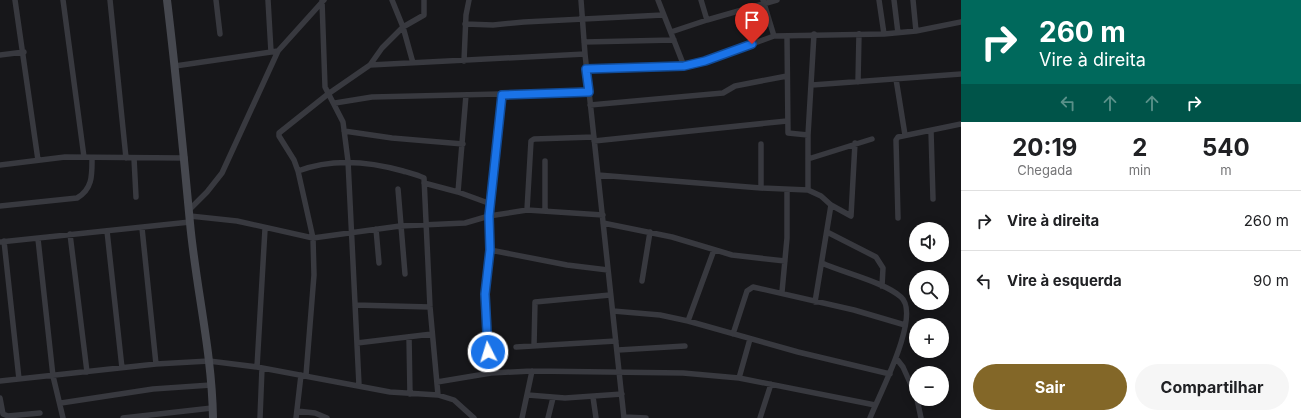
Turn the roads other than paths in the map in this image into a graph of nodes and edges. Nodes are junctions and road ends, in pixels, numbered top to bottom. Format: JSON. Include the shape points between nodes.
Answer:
{"nodes":[{"id":1,"x":15,"y":0,"type":"edge"},
{"id":2,"x":63,"y":0,"type":"edge"},
{"id":3,"x":110,"y":0,"type":"edge"},
{"id":4,"x":167,"y":0,"type":"edge"},
{"id":5,"x":216,"y":0,"type":"edge"},
{"id":6,"x":268,"y":0,"type":"edge"},
{"id":7,"x":392,"y":0,"type":"edge"},
{"id":8,"x":424,"y":0,"type":"edge"},
{"id":9,"x":469,"y":0,"type":"edge"},
{"id":10,"x":581,"y":0,"type":"edge"},
{"id":11,"x":658,"y":0,"type":"edge"},
{"id":12,"x":701,"y":0,"type":"edge"},
{"id":13,"x":777,"y":0,"type":"edge"},
{"id":14,"x":879,"y":0,"type":"edge"},
{"id":15,"x":894,"y":0,"type":"edge"},
{"id":16,"x":913,"y":0,"type":"edge"},
{"id":17,"x":323,"y":1,"type":"edge"},
{"id":18,"x":764,"y":2,"type":"edge"},
{"id":19,"x":663,"y":15,"type":"junction"},
{"id":20,"x":582,"y":19,"type":"junction"},
{"id":21,"x":707,"y":20,"type":"junction"},
{"id":22,"x":961,"y":22,"type":"edge"},
{"id":23,"x":466,"y":24,"type":"junction"},
{"id":24,"x":403,"y":27,"type":"junction"},
{"id":25,"x":916,"y":31,"type":"junction"},
{"id":26,"x":671,"y":32,"type":"junction"},
{"id":27,"x":898,"y":33,"type":"junction"},
{"id":28,"x":220,"y":34,"type":"dead end"},
{"id":29,"x":814,"y":34,"type":"junction"},
{"id":30,"x":859,"y":34,"type":"junction"},
{"id":31,"x":884,"y":34,"type":"junction"},
{"id":32,"x":774,"y":36,"type":"junction"},
{"id":33,"x":787,"y":36,"type":"junction"},
{"id":34,"x":674,"y":40,"type":"junction"},
{"id":35,"x":584,"y":42,"type":"junction"},
{"id":36,"x":278,"y":51,"type":"junction"},
{"id":37,"x":24,"y":52,"type":"junction"},
{"id":38,"x":270,"y":52,"type":"junction"},
{"id":39,"x":584,"y":54,"type":"junction"},
{"id":40,"x":0,"y":55,"type":"edge"},
{"id":41,"x":464,"y":61,"type":"junction"},
{"id":42,"x":412,"y":63,"type":"junction"},
{"id":43,"x":370,"y":65,"type":"junction"},
{"id":44,"x":175,"y":66,"type":"junction"},
{"id":45,"x":684,"y":66,"type":"junction"},
{"id":46,"x":586,"y":69,"type":"junction"},
{"id":47,"x":961,"y":74,"type":"edge"},
{"id":48,"x":787,"y":76,"type":"junction"},
{"id":49,"x":896,"y":79,"type":"junction"},
{"id":50,"x":858,"y":82,"type":"junction"},
{"id":51,"x":812,"y":86,"type":"junction"},
{"id":52,"x":589,"y":92,"type":"junction"},
{"id":53,"x":328,"y":94,"type":"junction"},
{"id":54,"x":466,"y":95,"type":"junction"},
{"id":55,"x":502,"y":95,"type":"junction"},
{"id":56,"x":335,"y":103,"type":"junction"},
{"id":57,"x":590,"y":105,"type":"junction"},
{"id":58,"x":787,"y":121,"type":"junction"},
{"id":59,"x":961,"y":124,"type":"edge"},
{"id":60,"x":344,"y":131,"type":"junction"},
{"id":61,"x":931,"y":131,"type":"junction"},
{"id":62,"x":905,"y":134,"type":"junction"},
{"id":63,"x":808,"y":135,"type":"junction"},
{"id":64,"x":594,"y":139,"type":"junction"},
{"id":65,"x":872,"y":139,"type":"dead end"},
{"id":66,"x":855,"y":143,"type":"junction"},
{"id":67,"x":463,"y":144,"type":"junction"},
{"id":68,"x":761,"y":144,"type":"dead end"},
{"id":69,"x":84,"y":157,"type":"junction"},
{"id":70,"x":92,"y":158,"type":"junction"},
{"id":71,"x":126,"y":158,"type":"junction"},
{"id":72,"x":134,"y":158,"type":"junction"},
{"id":73,"x":185,"y":158,"type":"junction"},
{"id":74,"x":808,"y":159,"type":"junction"},
{"id":75,"x":38,"y":160,"type":"junction"},
{"id":76,"x":348,"y":161,"type":"junction"},
{"id":77,"x":545,"y":161,"type":"dead end"},
{"id":78,"x":0,"y":165,"type":"edge"},
{"id":79,"x":298,"y":171,"type":"junction"},
{"id":80,"x":598,"y":174,"type":"junction"},
{"id":81,"x":424,"y":183,"type":"junction"},
{"id":82,"x":761,"y":188,"type":"junction"},
{"id":83,"x":398,"y":189,"type":"dead end"},
{"id":84,"x":787,"y":190,"type":"junction"},
{"id":85,"x":808,"y":190,"type":"junction"},
{"id":86,"x":458,"y":192,"type":"junction"},
{"id":87,"x":136,"y":196,"type":"dead end"},
{"id":88,"x":933,"y":199,"type":"dead end"},
{"id":89,"x":490,"y":204,"type":"junction"},
{"id":90,"x":831,"y":204,"type":"junction"},
{"id":91,"x":0,"y":206,"type":"edge"},
{"id":92,"x":527,"y":210,"type":"junction"},
{"id":93,"x":545,"y":210,"type":"junction"},
{"id":94,"x":603,"y":215,"type":"junction"},
{"id":95,"x":190,"y":216,"type":"junction"},
{"id":96,"x":489,"y":216,"type":"junction"},
{"id":97,"x":898,"y":218,"type":"dead end"},
{"id":98,"x":603,"y":223,"type":"junction"},
{"id":99,"x":426,"y":225,"type":"junction"},
{"id":100,"x":400,"y":226,"type":"junction"},
{"id":101,"x":142,"y":228,"type":"junction"},
{"id":102,"x":266,"y":229,"type":"junction"},
{"id":103,"x":376,"y":229,"type":"junction"},
{"id":104,"x":107,"y":231,"type":"junction"},
{"id":105,"x":350,"y":232,"type":"junction"},
{"id":106,"x":650,"y":232,"type":"junction"},
{"id":107,"x":827,"y":232,"type":"junction"},
{"id":108,"x":70,"y":234,"type":"junction"},
{"id":109,"x":313,"y":238,"type":"junction"},
{"id":110,"x":38,"y":239,"type":"junction"},
{"id":111,"x":2,"y":242,"type":"edge"},
{"id":112,"x":490,"y":250,"type":"junction"},
{"id":113,"x":714,"y":250,"type":"junction"},
{"id":114,"x":785,"y":261,"type":"junction"},
{"id":115,"x":379,"y":263,"type":"dead end"},
{"id":116,"x":822,"y":263,"type":"junction"},
{"id":117,"x":608,"y":270,"type":"junction"},
{"id":118,"x":405,"y":274,"type":"dead end"},
{"id":119,"x":642,"y":280,"type":"dead end"},
{"id":120,"x":882,"y":286,"type":"junction"},
{"id":121,"x":782,"y":292,"type":"junction"},
{"id":122,"x":610,"y":295,"type":"junction"},
{"id":123,"x":815,"y":302,"type":"junction"},
{"id":124,"x":355,"y":305,"type":"junction"},
{"id":125,"x":430,"y":307,"type":"junction"},
{"id":126,"x":613,"y":311,"type":"junction"},
{"id":127,"x":688,"y":321,"type":"junction"},
{"id":128,"x":905,"y":325,"type":"junction"},
{"id":129,"x":432,"y":334,"type":"junction"},
{"id":130,"x":733,"y":334,"type":"junction"},
{"id":131,"x":409,"y":337,"type":"junction"},
{"id":132,"x":750,"y":339,"type":"junction"},
{"id":133,"x":616,"y":341,"type":"junction"},
{"id":134,"x":357,"y":343,"type":"junction"},
{"id":135,"x":534,"y":346,"type":"junction"},
{"id":136,"x":685,"y":346,"type":"dead end"},
{"id":137,"x":516,"y":347,"type":"dead end"},
{"id":138,"x":618,"y":350,"type":"junction"},
{"id":139,"x":896,"y":358,"type":"junction"},
{"id":140,"x":209,"y":361,"type":"junction"},
{"id":141,"x":156,"y":364,"type":"junction"},
{"id":142,"x":259,"y":367,"type":"junction"},
{"id":143,"x":122,"y":368,"type":"junction"},
{"id":144,"x":532,"y":371,"type":"junction"},
{"id":145,"x":87,"y":372,"type":"junction"},
{"id":146,"x":491,"y":373,"type":"junction"},
{"id":147,"x":621,"y":373,"type":"junction"},
{"id":148,"x":890,"y":374,"type":"junction"},
{"id":149,"x":304,"y":375,"type":"junction"},
{"id":150,"x":53,"y":376,"type":"junction"},
{"id":151,"x":739,"y":378,"type":"junction"},
{"id":152,"x":19,"y":379,"type":"junction"},
{"id":153,"x":909,"y":380,"type":"edge"},
{"id":154,"x":0,"y":381,"type":"edge"},
{"id":155,"x":437,"y":382,"type":"junction"},
{"id":156,"x":770,"y":384,"type":"junction"},
{"id":157,"x":211,"y":385,"type":"junction"},
{"id":158,"x":359,"y":385,"type":"junction"},
{"id":159,"x":410,"y":394,"type":"junction"},
{"id":160,"x":622,"y":394,"type":"junction"},
{"id":161,"x":438,"y":395,"type":"junction"},
{"id":162,"x":528,"y":395,"type":"junction"},
{"id":163,"x":593,"y":397,"type":"junction"},
{"id":164,"x":0,"y":398,"type":"edge"},
{"id":165,"x":553,"y":398,"type":"junction"},
{"id":166,"x":61,"y":403,"type":"junction"},
{"id":167,"x":875,"y":405,"type":"junction"},
{"id":168,"x":919,"y":406,"type":"edge"},
{"id":169,"x":212,"y":408,"type":"junction"},
{"id":170,"x":297,"y":411,"type":"junction"},
{"id":171,"x":40,"y":413,"type":"dead end"},
{"id":172,"x":63,"y":418,"type":"edge"},
{"id":173,"x":123,"y":418,"type":"edge"},
{"id":174,"x":213,"y":418,"type":"edge"},
{"id":175,"x":260,"y":418,"type":"edge"},
{"id":176,"x":296,"y":418,"type":"edge"},
{"id":177,"x":327,"y":418,"type":"edge"},
{"id":178,"x":474,"y":418,"type":"edge"},
{"id":179,"x":522,"y":418,"type":"edge"},
{"id":180,"x":548,"y":418,"type":"edge"},
{"id":181,"x":596,"y":418,"type":"edge"},
{"id":182,"x":624,"y":418,"type":"edge"},
{"id":183,"x":646,"y":418,"type":"edge"},
{"id":184,"x":760,"y":418,"type":"edge"},
{"id":185,"x":870,"y":418,"type":"edge"},
{"id":186,"x":921,"y":418,"type":"edge"}],
"edges":[{"from":1,"to":37,"type":"street"},
{"from":2,"to":69,"type":"street"},
{"from":3,"to":71,"type":"street"},
{"from":4,"to":44,"type":"street"},
{"from":5,"to":28,"type":"street"},
{"from":6,"to":38,"type":"street"},
{"from":7,"to":24,"type":"street"},
{"from":8,"to":24,"type":"street","via":[[424,15]]},
{"from":9,"to":23,"type":"street"},
{"from":10,"to":20,"type":"street"},
{"from":11,"to":19,"type":"street"},
{"from":12,"to":21,"type":"street"},
{"from":13,"to":18,"type":"street"},
{"from":14,"to":31,"type":"street"},
{"from":15,"to":27,"type":"street"},
{"from":16,"to":25,"type":"street"},
{"from":17,"to":36,"type":"street"},
{"from":17,"to":53,"type":"street","via":[[324,77]]},
{"from":18,"to":21,"type":"street"},
{"from":18,"to":32,"type":"street"},
{"from":19,"to":20,"type":"street"},
{"from":19,"to":26,"type":"street"},
{"from":20,"to":23,"type":"street","via":[[493,25]]},
{"from":20,"to":35,"type":"street"},
{"from":21,"to":26,"type":"street"},
{"from":22,"to":25,"type":"street"},
{"from":23,"to":41,"type":"street"},
{"from":24,"to":42,"type":"street"},
{"from":24,"to":43,"type":"street","via":[[382,48]]},
{"from":25,"to":27,"type":"street"},
{"from":26,"to":34,"type":"street"},
{"from":27,"to":31,"type":"street"},
{"from":29,"to":30,"type":"street"},
{"from":29,"to":33,"type":"street"},
{"from":29,"to":51,"type":"street"},
{"from":30,"to":31,"type":"street"},
{"from":30,"to":50,"type":"street"},
{"from":32,"to":33,"type":"street"},
{"from":32,"to":45,"type":"street"},
{"from":33,"to":48,"type":"street"},
{"from":34,"to":35,"type":"street"},
{"from":34,"to":45,"type":"street"},
{"from":35,"to":39,"type":"street"},
{"from":36,"to":38,"type":"street"},
{"from":36,"to":95,"type":"street","via":[[222,173]]},
{"from":37,"to":40,"type":"street"},
{"from":37,"to":75,"type":"street"},
{"from":38,"to":44,"type":"street"},
{"from":39,"to":41,"type":"street"},
{"from":39,"to":46,"type":"street"},
{"from":41,"to":42,"type":"street"},
{"from":42,"to":43,"type":"street"},
{"from":43,"to":53,"type":"street"},
{"from":44,"to":73,"type":"street"},
{"from":45,"to":46,"type":"street"},
{"from":46,"to":52,"type":"street"},
{"from":47,"to":49,"type":"street"},
{"from":48,"to":57,"type":"street","via":[[734,86],[724,93]]},
{"from":48,"to":58,"type":"street"},
{"from":49,"to":50,"type":"street"},
{"from":49,"to":62,"type":"street"},
{"from":50,"to":51,"type":"street"},
{"from":51,"to":63,"type":"street"},
{"from":52,"to":55,"type":"street"},
{"from":52,"to":57,"type":"street"},
{"from":53,"to":56,"type":"street"},
{"from":53,"to":79,"type":"street","via":[[279,133]]},
{"from":54,"to":55,"type":"street"},
{"from":54,"to":56,"type":"street","via":[[372,97]]},
{"from":54,"to":67,"type":"street"},
{"from":55,"to":89,"type":"street"},
{"from":56,"to":60,"type":"street"},
{"from":57,"to":64,"type":"street"},
{"from":58,"to":63,"type":"street","via":[[789,134]]},
{"from":58,"to":64,"type":"street"},
{"from":59,"to":61,"type":"street"},
{"from":60,"to":67,"type":"street","via":[[406,140]]},
{"from":60,"to":76,"type":"street"},
{"from":61,"to":62,"type":"street"},
{"from":61,"to":88,"type":"street"},
{"from":62,"to":97,"type":"street","via":[[898,136],[896,140]]},
{"from":63,"to":74,"type":"street"},
{"from":64,"to":80,"type":"street"},
{"from":64,"to":92,"type":"street","via":[[531,141]]},
{"from":65,"to":66,"type":"street"},
{"from":66,"to":74,"type":"street"},
{"from":66,"to":90,"type":"street","via":[[852,216]]},
{"from":67,"to":86,"type":"street"},
{"from":68,"to":82,"type":"street"},
{"from":69,"to":70,"type":"street"},
{"from":69,"to":75,"type":"street"},
{"from":70,"to":71,"type":"street"},
{"from":70,"to":91,"type":"street","via":[[89,187],[77,198]]},
{"from":71,"to":72,"type":"street"},
{"from":72,"to":73,"type":"street"},
{"from":72,"to":87,"type":"street"},
{"from":73,"to":95,"type":"street"},
{"from":74,"to":85,"type":"street"},
{"from":75,"to":78,"type":"street"},
{"from":76,"to":79,"type":"street","via":[[312,166]]},
{"from":76,"to":81,"type":"street","via":[[391,168],[423,177]]},
{"from":76,"to":105,"type":"street"},
{"from":77,"to":93,"type":"street"},
{"from":79,"to":109,"type":"street"},
{"from":80,"to":82,"type":"street"},
{"from":80,"to":94,"type":"street"},
{"from":81,"to":86,"type":"street"},
{"from":81,"to":99,"type":"street"},
{"from":82,"to":84,"type":"street"},
{"from":83,"to":100,"type":"street"},
{"from":84,"to":85,"type":"street"},
{"from":84,"to":114,"type":"street"},
{"from":85,"to":90,"type":"street"},
{"from":86,"to":89,"type":"street"},
{"from":89,"to":96,"type":"street"},
{"from":90,"to":107,"type":"street"},
{"from":92,"to":93,"type":"street"},
{"from":92,"to":96,"type":"street"},
{"from":93,"to":94,"type":"street"},
{"from":94,"to":98,"type":"street"},
{"from":95,"to":101,"type":"street"},
{"from":95,"to":102,"type":"street","via":[[237,221]]},
{"from":95,"to":140,"type":"street"},
{"from":96,"to":99,"type":"street","via":[[466,223]]},
{"from":96,"to":112,"type":"street"},
{"from":98,"to":106,"type":"street"},
{"from":98,"to":117,"type":"street"},
{"from":99,"to":100,"type":"street"},
{"from":99,"to":125,"type":"street"},
{"from":100,"to":103,"type":"street"},
{"from":100,"to":118,"type":"street"},
{"from":101,"to":104,"type":"street"},
{"from":101,"to":141,"type":"street"},
{"from":102,"to":109,"type":"street"},
{"from":102,"to":142,"type":"street"},
{"from":103,"to":105,"type":"street"},
{"from":103,"to":115,"type":"street"},
{"from":104,"to":108,"type":"street"},
{"from":104,"to":143,"type":"street"},
{"from":105,"to":109,"type":"street"},
{"from":105,"to":124,"type":"street"},
{"from":106,"to":113,"type":"street"},
{"from":106,"to":119,"type":"street"},
{"from":107,"to":116,"type":"street"},
{"from":107,"to":120,"type":"street","via":[[876,257],[883,268]]},
{"from":108,"to":110,"type":"street"},
{"from":108,"to":145,"type":"street"},
{"from":109,"to":149,"type":"street","via":[[313,298]]},
{"from":110,"to":111,"type":"street"},
{"from":110,"to":150,"type":"street"},
{"from":111,"to":152,"type":"street"},
{"from":112,"to":117,"type":"street"},
{"from":112,"to":146,"type":"street","via":[[484,304]]},
{"from":113,"to":114,"type":"street","via":[[732,255]]},
{"from":113,"to":127,"type":"street"},
{"from":114,"to":121,"type":"street"},
{"from":116,"to":120,"type":"street"},
{"from":116,"to":123,"type":"street"},
{"from":117,"to":122,"type":"street"},
{"from":120,"to":128,"type":"street","via":[[904,301]]},
{"from":121,"to":123,"type":"street"},
{"from":121,"to":130,"type":"street","via":[[753,287],[747,291]]},
{"from":122,"to":126,"type":"street"},
{"from":122,"to":135,"type":"street","via":[[535,302]]},
{"from":123,"to":128,"type":"street"},
{"from":124,"to":125,"type":"street"},
{"from":124,"to":134,"type":"street"},
{"from":125,"to":129,"type":"street"},
{"from":126,"to":127,"type":"street","via":[[660,315]]},
{"from":126,"to":133,"type":"street"},
{"from":127,"to":130,"type":"street"},
{"from":128,"to":139,"type":"street"},
{"from":129,"to":131,"type":"street"},
{"from":129,"to":155,"type":"street"},
{"from":130,"to":132,"type":"street"},
{"from":131,"to":134,"type":"street"},
{"from":131,"to":159,"type":"street"},
{"from":132,"to":148,"type":"street"},
{"from":132,"to":151,"type":"street"},
{"from":133,"to":135,"type":"street"},
{"from":133,"to":138,"type":"street"},
{"from":134,"to":158,"type":"street"},
{"from":135,"to":137,"type":"street"},
{"from":136,"to":138,"type":"street"},
{"from":138,"to":147,"type":"street"},
{"from":139,"to":148,"type":"street"},
{"from":139,"to":153,"type":"street"},
{"from":140,"to":141,"type":"street"},
{"from":140,"to":142,"type":"street"},
{"from":140,"to":157,"type":"street"},
{"from":141,"to":143,"type":"street"},
{"from":142,"to":149,"type":"street"},
{"from":142,"to":175,"type":"street"},
{"from":143,"to":145,"type":"street"},
{"from":144,"to":146,"type":"street"},
{"from":144,"to":147,"type":"street"},
{"from":144,"to":162,"type":"street"},
{"from":145,"to":150,"type":"street"},
{"from":146,"to":155,"type":"street"},
{"from":147,"to":151,"type":"street","via":[[684,372]]},
{"from":147,"to":160,"type":"street"},
{"from":148,"to":167,"type":"street"},
{"from":149,"to":158,"type":"street"},
{"from":149,"to":170,"type":"street"},
{"from":150,"to":152,"type":"street"},
{"from":150,"to":166,"type":"street"},
{"from":151,"to":156,"type":"street"},
{"from":152,"to":154,"type":"street"},
{"from":155,"to":161,"type":"street"},
{"from":156,"to":167,"type":"street"},
{"from":156,"to":184,"type":"street"},
{"from":157,"to":166,"type":"street","via":[[153,389]]},
{"from":157,"to":169,"type":"street"},
{"from":158,"to":159,"type":"street"},
{"from":159,"to":161,"type":"street"},
{"from":160,"to":163,"type":"street"},
{"from":160,"to":182,"type":"street"},
{"from":161,"to":178,"type":"street","via":[[454,400]]},
{"from":162,"to":165,"type":"street"},
{"from":162,"to":179,"type":"street"},
{"from":163,"to":165,"type":"street"},
{"from":163,"to":181,"type":"street"},
{"from":164,"to":171,"type":"street","via":[[3,414],[8,416]]},
{"from":165,"to":180,"type":"street"},
{"from":166,"to":172,"type":"street"},
{"from":167,"to":185,"type":"street"},
{"from":168,"to":186,"type":"street"},
{"from":169,"to":173,"type":"street"},
{"from":169,"to":174,"type":"street"},
{"from":170,"to":176,"type":"street"},
{"from":170,"to":177,"type":"street","via":[[315,413]]},
{"from":182,"to":183,"type":"street"}]}
